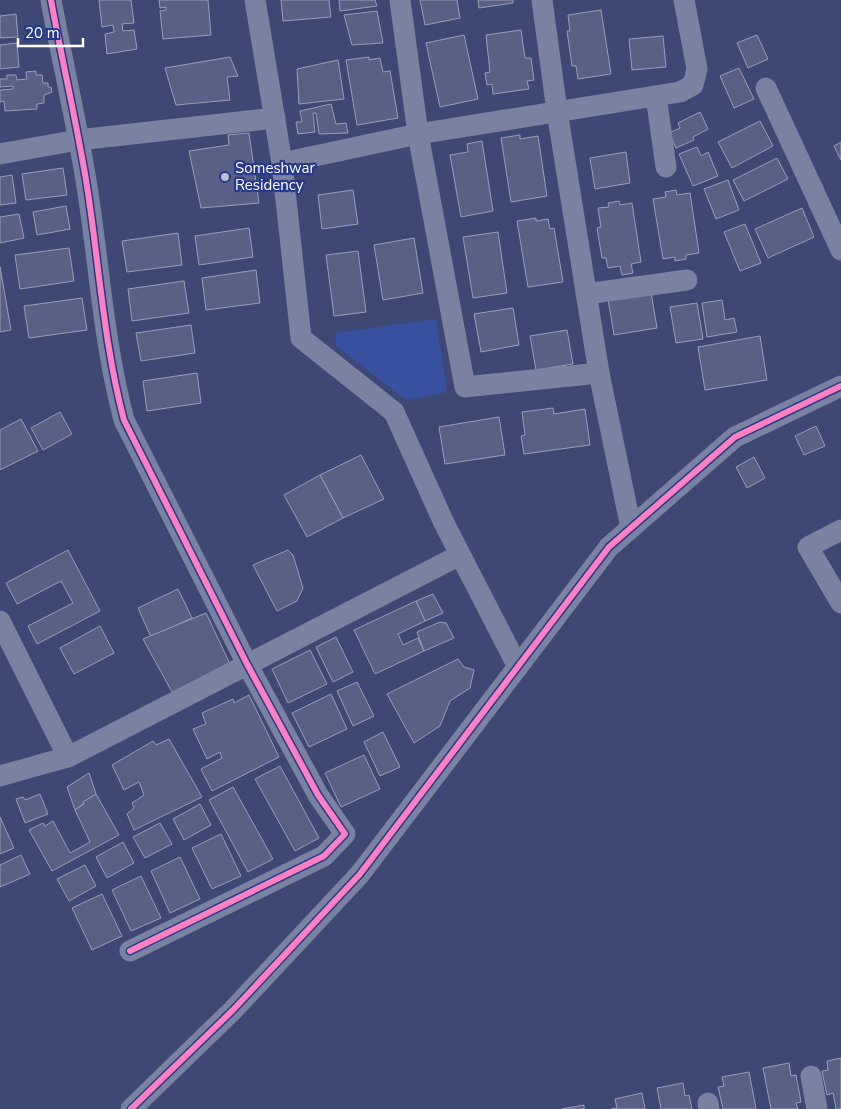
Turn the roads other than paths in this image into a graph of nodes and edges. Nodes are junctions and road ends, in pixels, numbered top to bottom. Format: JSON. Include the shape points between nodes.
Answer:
{"nodes":[{"id":1,"x":51,"y":0,"type":"edge"},
{"id":2,"x":255,"y":0,"type":"edge"},
{"id":3,"x":400,"y":0,"type":"edge"},
{"id":4,"x":542,"y":0,"type":"edge"},
{"id":5,"x":684,"y":0,"type":"edge"},
{"id":6,"x":766,"y":88,"type":"dead end"},
{"id":7,"x":656,"y":96,"type":"junction"},
{"id":8,"x":557,"y":111,"type":"junction"},
{"id":9,"x":275,"y":118,"type":"junction"},
{"id":10,"x":418,"y":134,"type":"junction"},
{"id":11,"x":78,"y":140,"type":"junction"},
{"id":12,"x":0,"y":154,"type":"edge"},
{"id":13,"x":282,"y":163,"type":"junction"},
{"id":14,"x":666,"y":167,"type":"dead end"},
{"id":15,"x":836,"y":226,"type":"edge"},
{"id":16,"x":841,"y":250,"type":"edge"},
{"id":17,"x":687,"y":280,"type":"dead end"},
{"id":18,"x":586,"y":294,"type":"junction"},
{"id":19,"x":599,"y":373,"type":"junction"},
{"id":20,"x":841,"y":386,"type":"edge"},
{"id":21,"x":632,"y":528,"type":"junction"},
{"id":22,"x":841,"y":530,"type":"edge"},
{"id":23,"x":460,"y":555,"type":"junction"},
{"id":24,"x":841,"y":603,"type":"edge"},
{"id":25,"x":0,"y":622,"type":"edge"},
{"id":26,"x":248,"y":664,"type":"junction"},
{"id":27,"x":518,"y":667,"type":"junction"},
{"id":28,"x":68,"y":757,"type":"junction"},
{"id":29,"x":0,"y":776,"type":"edge"},
{"id":30,"x":130,"y":951,"type":"dead end"},
{"id":31,"x":811,"y":1076,"type":"dead end"},
{"id":32,"x":131,"y":1109,"type":"edge"},
{"id":33,"x":817,"y":1109,"type":"edge"}],
"edges":[{"from":1,"to":11,"type":"street"},
{"from":2,"to":9,"type":"street"},
{"from":3,"to":10,"type":"street"},
{"from":4,"to":8,"type":"street"},
{"from":5,"to":7,"type":"street","via":[[697,69],[693,85],[680,92]]},
{"from":6,"to":15,"type":"street"},
{"from":7,"to":8,"type":"street"},
{"from":7,"to":14,"type":"street"},
{"from":8,"to":10,"type":"street"},
{"from":8,"to":18,"type":"street"},
{"from":9,"to":11,"type":"street"},
{"from":9,"to":13,"type":"street"},
{"from":10,"to":13,"type":"street"},
{"from":10,"to":19,"type":"street","via":[[458,388]]},
{"from":11,"to":12,"type":"street"},
{"from":11,"to":26,"type":"street","via":[[115,386],[124,420]]},
{"from":13,"to":23,"type":"street","via":[[301,338],[394,412]]},
{"from":15,"to":16,"type":"street"},
{"from":17,"to":18,"type":"street"},
{"from":18,"to":19,"type":"street"},
{"from":19,"to":21,"type":"street"},
{"from":20,"to":21,"type":"street","via":[[735,437]]},
{"from":21,"to":27,"type":"street","via":[[609,548]]},
{"from":22,"to":24,"type":"street","via":[[808,548]]},
{"from":23,"to":26,"type":"street"},
{"from":23,"to":27,"type":"street"},
{"from":25,"to":28,"type":"street"},
{"from":26,"to":28,"type":"street"},
{"from":26,"to":30,"type":"street","via":[[318,795],[345,834],[324,856]]},
{"from":27,"to":32,"type":"street","via":[[360,874],[233,1010]]},
{"from":28,"to":29,"type":"street"},
{"from":31,"to":33,"type":"street"}]}
